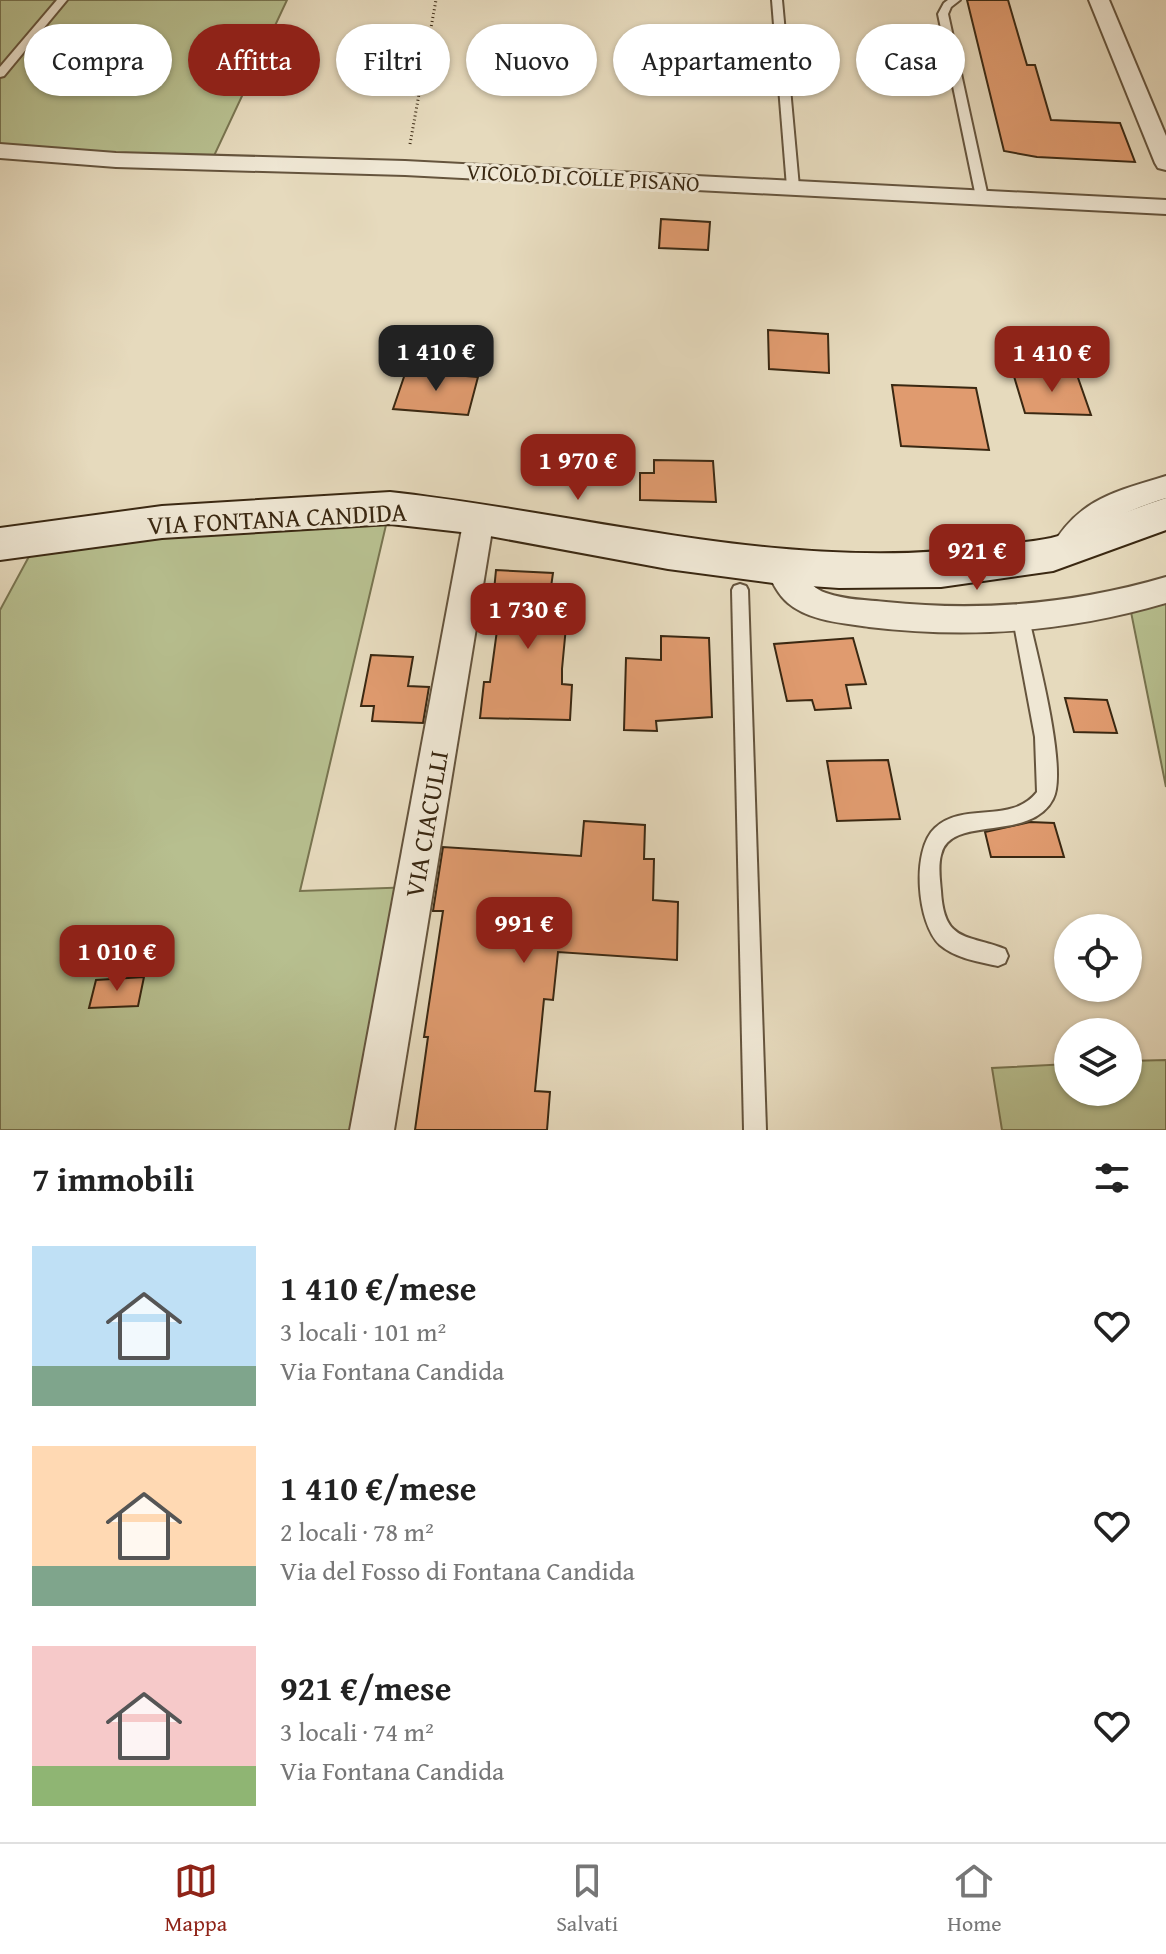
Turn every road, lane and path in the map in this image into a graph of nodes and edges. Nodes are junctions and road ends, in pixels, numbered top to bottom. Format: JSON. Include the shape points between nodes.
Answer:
{"nodes":[{"id":1,"x":62,"y":0,"type":"edge"},
{"id":2,"x":436,"y":0,"type":"edge"},
{"id":3,"x":777,"y":0,"type":"edge"},
{"id":4,"x":955,"y":0,"type":"edge"},
{"id":5,"x":1099,"y":0,"type":"edge"},
{"id":6,"x":0,"y":74,"type":"edge"},
{"id":7,"x":0,"y":151,"type":"edge"},
{"id":8,"x":1166,"y":163,"type":"edge"},
{"id":9,"x":405,"y":168,"type":"junction"},
{"id":10,"x":793,"y":187,"type":"junction"},
{"id":11,"x":982,"y":197,"type":"junction"},
{"id":12,"x":1166,"y":207,"type":"edge"},
{"id":13,"x":1166,"y":487,"type":"edge"},
{"id":14,"x":1166,"y":514,"type":"edge"},
{"id":15,"x":479,"y":518,"type":"junction"},
{"id":16,"x":0,"y":544,"type":"edge"},
{"id":17,"x":1065,"y":551,"type":"junction"},
{"id":18,"x":781,"y":567,"type":"junction"},
{"id":19,"x":740,"y":590,"type":"dead end"},
{"id":20,"x":1166,"y":590,"type":"edge"},
{"id":21,"x":1021,"y":619,"type":"junction"},
{"id":22,"x":998,"y":956,"type":"dead end"},
{"id":23,"x":372,"y":1130,"type":"edge"},
{"id":24,"x":755,"y":1130,"type":"edge"}],
"edges":[{"from":1,"to":6,"type":"lane"},
{"from":2,"to":9,"type":"path"},
{"from":3,"to":10,"type":"lane"},
{"from":4,"to":11,"type":"lane","via":[[943,14]]},
{"from":5,"to":8,"type":"street"},
{"from":7,"to":9,"type":"street","name":"VICOLO DI COLLE PISANO","via":[[116,160]]},
{"from":9,"to":10,"type":"street","name":"VICOLO DI COLLE PISANO"},
{"from":10,"to":11,"type":"street","name":"VICOLO DI COLLE PISANO"},
{"from":11,"to":12,"type":"street","name":"VICOLO DI COLLE PISANO"},
{"from":13,"to":17,"type":"street","via":[[1098,512],[1075,532]]},
{"from":14,"to":17,"type":"main road","name":"VIA FONTANA CANDIDA"},
{"from":15,"to":16,"type":"main road","name":"VIA FONTANA CANDIDA","via":[[402,508],[341,509],[162,522]]},
{"from":15,"to":18,"type":"main road","name":"VIA FONTANA CANDIDA"},
{"from":15,"to":23,"type":"street","name":"VIA CIACULLI"},
{"from":17,"to":18,"type":"main road","name":"VIA FONTANA CANDIDA","via":[[941,570]]},
{"from":18,"to":21,"type":"street","via":[[803,597],[827,606],[911,618]]},
{"from":19,"to":24,"type":"lane"},
{"from":20,"to":21,"type":"street","via":[[1081,613]]},
{"from":21,"to":22,"type":"lane","via":[[1047,766],[1045,796],[1025,815],[943,832],[929,859],[932,906],[941,932],[958,945]]}]}
